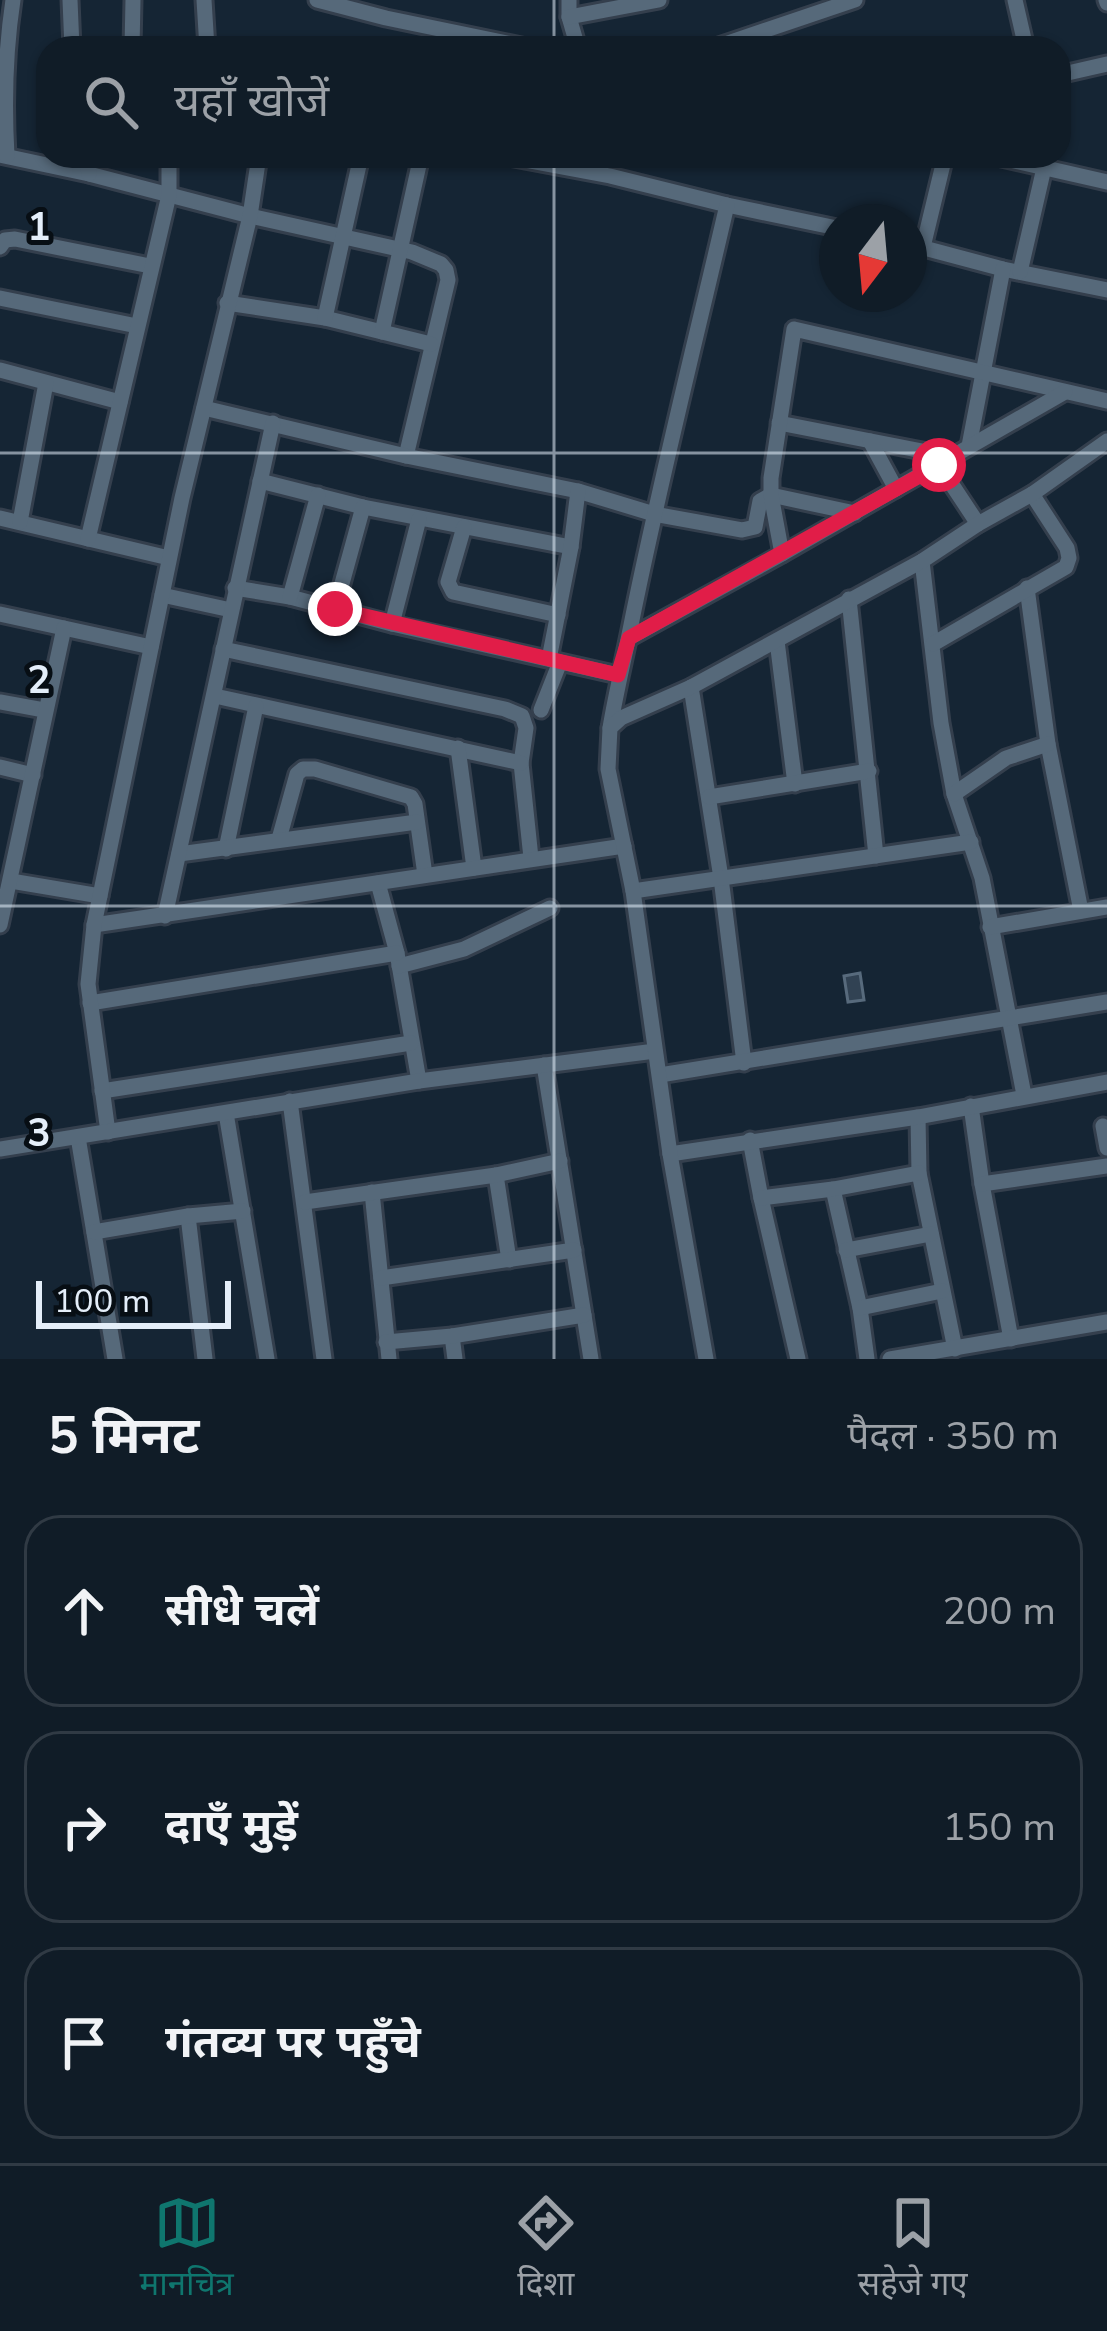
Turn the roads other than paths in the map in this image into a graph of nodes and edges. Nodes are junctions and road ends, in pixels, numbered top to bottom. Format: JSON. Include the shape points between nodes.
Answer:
{"nodes":[{"id":1,"x":14,"y":0,"type":"edge"},
{"id":2,"x":70,"y":0,"type":"edge"},
{"id":3,"x":133,"y":0,"type":"edge"},
{"id":4,"x":204,"y":0,"type":"edge"},
{"id":5,"x":317,"y":0,"type":"edge"},
{"id":6,"x":384,"y":0,"type":"edge"},
{"id":7,"x":659,"y":0,"type":"edge"},
{"id":8,"x":855,"y":0,"type":"edge"},
{"id":9,"x":1015,"y":0,"type":"edge"},
{"id":10,"x":569,"y":9,"type":"edge"},
{"id":11,"x":386,"y":18,"type":"junction"},
{"id":12,"x":72,"y":36,"type":"edge"},
{"id":13,"x":133,"y":36,"type":"edge"},
{"id":14,"x":206,"y":36,"type":"edge"},
{"id":15,"x":473,"y":36,"type":"edge"},
{"id":16,"x":748,"y":36,"type":"edge"},
{"id":17,"x":1023,"y":36,"type":"edge"},
{"id":18,"x":1107,"y":65,"type":"edge"},
{"id":19,"x":1071,"y":72,"type":"edge"},
{"id":20,"x":4,"y":156,"type":"edge"},
{"id":21,"x":36,"y":163,"type":"edge"},
{"id":22,"x":58,"y":168,"type":"edge"},
{"id":23,"x":88,"y":168,"type":"edge"},
{"id":24,"x":169,"y":168,"type":"edge"},
{"id":25,"x":257,"y":168,"type":"edge"},
{"id":26,"x":358,"y":168,"type":"edge"},
{"id":27,"x":419,"y":168,"type":"edge"},
{"id":28,"x":605,"y":168,"type":"edge"},
{"id":29,"x":941,"y":168,"type":"edge"},
{"id":30,"x":1051,"y":168,"type":"edge"},
{"id":31,"x":1062,"y":168,"type":"edge"},
{"id":32,"x":89,"y":175,"type":"junction"},
{"id":33,"x":1107,"y":182,"type":"edge"},
{"id":34,"x":169,"y":195,"type":"junction"},
{"id":35,"x":727,"y":205,"type":"junction"},
{"id":36,"x":927,"y":212,"type":"edge"},
{"id":37,"x":250,"y":216,"type":"junction"},
{"id":38,"x":819,"y":224,"type":"edge"},
{"id":39,"x":343,"y":237,"type":"junction"},
{"id":40,"x":0,"y":247,"type":"edge"},
{"id":41,"x":402,"y":249,"type":"junction"},
{"id":42,"x":927,"y":249,"type":"edge"},
{"id":43,"x":150,"y":266,"type":"junction"},
{"id":44,"x":1012,"y":270,"type":"junction"},
{"id":45,"x":1107,"y":290,"type":"edge"},
{"id":46,"x":0,"y":298,"type":"edge"},
{"id":47,"x":227,"y":303,"type":"junction"},
{"id":48,"x":325,"y":318,"type":"junction"},
{"id":49,"x":137,"y":326,"type":"junction"},
{"id":50,"x":382,"y":332,"type":"junction"},
{"id":51,"x":431,"y":344,"type":"junction"},
{"id":52,"x":0,"y":370,"type":"edge"},
{"id":53,"x":982,"y":373,"type":"junction"},
{"id":54,"x":46,"y":383,"type":"junction"},
{"id":55,"x":1066,"y":392,"type":"junction"},
{"id":56,"x":1107,"y":401,"type":"edge"},
{"id":57,"x":120,"y":402,"type":"junction"},
{"id":58,"x":204,"y":407,"type":"junction"},
{"id":59,"x":274,"y":423,"type":"junction"},
{"id":60,"x":779,"y":423,"type":"junction"},
{"id":61,"x":870,"y":441,"type":"junction"},
{"id":62,"x":1106,"y":444,"type":"edge"},
{"id":63,"x":969,"y":446,"type":"junction"},
{"id":64,"x":406,"y":456,"type":"junction"},
{"id":65,"x":946,"y":461,"type":"junction"},
{"id":66,"x":260,"y":481,"type":"junction"},
{"id":67,"x":896,"y":489,"type":"junction"},
{"id":68,"x":578,"y":490,"type":"junction"},
{"id":69,"x":1032,"y":494,"type":"junction"},
{"id":70,"x":318,"y":495,"type":"junction"},
{"id":71,"x":771,"y":495,"type":"junction"},
{"id":72,"x":363,"y":507,"type":"junction"},
{"id":73,"x":855,"y":513,"type":"junction"},
{"id":74,"x":654,"y":514,"type":"junction"},
{"id":75,"x":0,"y":518,"type":"edge"},
{"id":76,"x":419,"y":519,"type":"junction"},
{"id":77,"x":20,"y":522,"type":"junction"},
{"id":78,"x":978,"y":524,"type":"junction"},
{"id":79,"x":464,"y":527,"type":"junction"},
{"id":80,"x":88,"y":539,"type":"junction"},
{"id":81,"x":571,"y":547,"type":"junction"},
{"id":82,"x":782,"y":554,"type":"junction"},
{"id":83,"x":169,"y":558,"type":"junction"},
{"id":84,"x":922,"y":560,"type":"junction"},
{"id":85,"x":1027,"y":587,"type":"junction"},
{"id":86,"x":236,"y":588,"type":"junction"},
{"id":87,"x":162,"y":595,"type":"junction"},
{"id":88,"x":290,"y":597,"type":"junction"},
{"id":89,"x":849,"y":599,"type":"junction"},
{"id":90,"x":335,"y":609,"type":"junction"},
{"id":91,"x":231,"y":610,"type":"junction"},
{"id":92,"x":0,"y":614,"type":"edge"},
{"id":93,"x":557,"y":615,"type":"junction"},
{"id":94,"x":392,"y":624,"type":"junction"},
{"id":95,"x":64,"y":628,"type":"junction"},
{"id":96,"x":629,"y":638,"type":"junction"},
{"id":97,"x":777,"y":641,"type":"junction"},
{"id":98,"x":933,"y":644,"type":"junction"},
{"id":99,"x":151,"y":647,"type":"junction"},
{"id":100,"x":223,"y":649,"type":"junction"},
{"id":101,"x":555,"y":660,"type":"junction"},
{"id":102,"x":618,"y":675,"type":"junction"},
{"id":103,"x":691,"y":687,"type":"junction"},
{"id":104,"x":214,"y":696,"type":"junction"},
{"id":105,"x":0,"y":702,"type":"edge"},
{"id":106,"x":256,"y":706,"type":"junction"},
{"id":107,"x":44,"y":710,"type":"junction"},
{"id":108,"x":541,"y":710,"type":"dead end"},
{"id":109,"x":610,"y":728,"type":"junction"},
{"id":110,"x":1048,"y":744,"type":"junction"},
{"id":111,"x":458,"y":748,"type":"junction"},
{"id":112,"x":521,"y":764,"type":"junction"},
{"id":113,"x":0,"y":767,"type":"edge"},
{"id":114,"x":869,"y":772,"type":"junction"},
{"id":115,"x":34,"y":775,"type":"junction"},
{"id":116,"x":795,"y":784,"type":"junction"},
{"id":117,"x":954,"y":794,"type":"junction"},
{"id":118,"x":709,"y":797,"type":"junction"},
{"id":119,"x":417,"y":822,"type":"junction"},
{"id":120,"x":278,"y":839,"type":"junction"},
{"id":121,"x":971,"y":842,"type":"junction"},
{"id":122,"x":624,"y":846,"type":"junction"},
{"id":123,"x":226,"y":849,"type":"junction"},
{"id":124,"x":179,"y":854,"type":"junction"},
{"id":125,"x":8,"y":856,"type":"edge"},
{"id":126,"x":876,"y":856,"type":"junction"},
{"id":127,"x":531,"y":858,"type":"junction"},
{"id":128,"x":474,"y":868,"type":"junction"},
{"id":129,"x":425,"y":875,"type":"junction"},
{"id":130,"x":721,"y":878,"type":"junction"},
{"id":131,"x":11,"y":881,"type":"junction"},
{"id":132,"x":378,"y":883,"type":"junction"},
{"id":133,"x":632,"y":891,"type":"junction"},
{"id":134,"x":100,"y":896,"type":"junction"},
{"id":135,"x":1107,"y":907,"type":"edge"},
{"id":136,"x":550,"y":908,"type":"dead end"},
{"id":137,"x":1081,"y":911,"type":"junction"},
{"id":138,"x":165,"y":916,"type":"junction"},
{"id":139,"x":0,"y":925,"type":"edge"},
{"id":140,"x":94,"y":925,"type":"junction"},
{"id":141,"x":990,"y":927,"type":"junction"},
{"id":142,"x":398,"y":960,"type":"junction"},
{"id":143,"x":1107,"y":1002,"type":"edge"},
{"id":144,"x":90,"y":1003,"type":"junction"},
{"id":145,"x":1010,"y":1019,"type":"junction"},
{"id":146,"x":411,"y":1043,"type":"junction"},
{"id":147,"x":655,"y":1051,"type":"junction"},
{"id":148,"x":744,"y":1063,"type":"junction"},
{"id":149,"x":544,"y":1065,"type":"junction"},
{"id":150,"x":660,"y":1075,"type":"junction"},
{"id":151,"x":419,"y":1081,"type":"junction"},
{"id":152,"x":1107,"y":1082,"type":"edge"},
{"id":153,"x":102,"y":1091,"type":"junction"},
{"id":154,"x":1024,"y":1095,"type":"junction"},
{"id":155,"x":290,"y":1101,"type":"junction"},
{"id":156,"x":970,"y":1106,"type":"junction"},
{"id":157,"x":226,"y":1113,"type":"junction"},
{"id":158,"x":918,"y":1117,"type":"junction"},
{"id":159,"x":1103,"y":1126,"type":"dead end"},
{"id":160,"x":108,"y":1132,"type":"junction"},
{"id":161,"x":78,"y":1137,"type":"junction"},
{"id":162,"x":750,"y":1140,"type":"junction"},
{"id":163,"x":1107,"y":1148,"type":"edge"},
{"id":164,"x":0,"y":1149,"type":"edge"},
{"id":165,"x":670,"y":1154,"type":"junction"},
{"id":166,"x":560,"y":1161,"type":"junction"},
{"id":167,"x":1107,"y":1166,"type":"edge"},
{"id":168,"x":919,"y":1173,"type":"junction"},
{"id":169,"x":496,"y":1175,"type":"junction"},
{"id":170,"x":982,"y":1184,"type":"junction"},
{"id":171,"x":833,"y":1189,"type":"junction"},
{"id":172,"x":372,"y":1192,"type":"junction"},
{"id":173,"x":761,"y":1198,"type":"junction"},
{"id":174,"x":304,"y":1202,"type":"junction"},
{"id":175,"x":243,"y":1211,"type":"junction"},
{"id":176,"x":188,"y":1216,"type":"junction"},
{"id":177,"x":94,"y":1232,"type":"junction"},
{"id":178,"x":931,"y":1234,"type":"junction"},
{"id":179,"x":574,"y":1250,"type":"junction"},
{"id":180,"x":846,"y":1250,"type":"junction"},
{"id":181,"x":509,"y":1259,"type":"junction"},
{"id":182,"x":381,"y":1278,"type":"junction"},
{"id":183,"x":942,"y":1291,"type":"junction"},
{"id":184,"x":860,"y":1308,"type":"junction"},
{"id":185,"x":584,"y":1315,"type":"junction"},
{"id":186,"x":1107,"y":1322,"type":"edge"},
{"id":187,"x":452,"y":1336,"type":"junction"},
{"id":188,"x":1011,"y":1339,"type":"junction"},
{"id":189,"x":955,"y":1349,"type":"junction"},
{"id":190,"x":387,"y":1351,"type":"edge"},
{"id":191,"x":910,"y":1358,"type":"edge"},
{"id":192,"x":116,"y":1359,"type":"edge"},
{"id":193,"x":205,"y":1359,"type":"edge"},
{"id":194,"x":267,"y":1359,"type":"edge"},
{"id":195,"x":324,"y":1359,"type":"edge"},
{"id":196,"x":455,"y":1359,"type":"edge"},
{"id":197,"x":591,"y":1359,"type":"edge"},
{"id":198,"x":706,"y":1359,"type":"edge"},
{"id":199,"x":798,"y":1359,"type":"edge"},
{"id":200,"x":867,"y":1359,"type":"edge"},
{"id":201,"x":890,"y":1359,"type":"edge"}],
"edges":[{"from":1,"to":20,"type":"street"},
{"from":2,"to":12,"type":"street"},
{"from":3,"to":13,"type":"street"},
{"from":4,"to":14,"type":"street"},
{"from":5,"to":11,"type":"street"},
{"from":6,"to":11,"type":"street"},
{"from":7,"to":10,"type":"street"},
{"from":8,"to":16,"type":"street"},
{"from":9,"to":17,"type":"street"},
{"from":11,"to":15,"type":"street"},
{"from":18,"to":19,"type":"street"},
{"from":20,"to":21,"type":"street"},
{"from":22,"to":32,"type":"street"},
{"from":23,"to":32,"type":"street"},
{"from":24,"to":34,"type":"street"},
{"from":25,"to":37,"type":"street"},
{"from":26,"to":39,"type":"street"},
{"from":27,"to":41,"type":"street"},
{"from":28,"to":35,"type":"street"},
{"from":29,"to":36,"type":"street"},
{"from":30,"to":44,"type":"street"},
{"from":31,"to":33,"type":"street"},
{"from":32,"to":34,"type":"street"},
{"from":34,"to":37,"type":"street"},
{"from":34,"to":43,"type":"street"},
{"from":35,"to":38,"type":"street"},
{"from":35,"to":74,"type":"street"},
{"from":37,"to":39,"type":"street"},
{"from":37,"to":47,"type":"street"},
{"from":39,"to":41,"type":"street"},
{"from":39,"to":48,"type":"street"},
{"from":40,"to":43,"type":"street","via":[[15,239]]},
{"from":41,"to":50,"type":"street"},
{"from":41,"to":51,"type":"street","via":[[446,270]]},
{"from":42,"to":44,"type":"street"},
{"from":43,"to":49,"type":"street"},
{"from":44,"to":45,"type":"street"},
{"from":44,"to":53,"type":"street"},
{"from":46,"to":49,"type":"street"},
{"from":47,"to":48,"type":"street"},
{"from":47,"to":58,"type":"street"},
{"from":48,"to":50,"type":"street"},
{"from":49,"to":57,"type":"street"},
{"from":50,"to":51,"type":"street"},
{"from":51,"to":64,"type":"street"},
{"from":52,"to":54,"type":"street"},
{"from":53,"to":55,"type":"street"},
{"from":53,"to":60,"type":"street","via":[[794,329]]},
{"from":53,"to":63,"type":"street"},
{"from":54,"to":57,"type":"street"},
{"from":54,"to":77,"type":"street"},
{"from":55,"to":56,"type":"street"},
{"from":55,"to":63,"type":"street"},
{"from":57,"to":80,"type":"street"},
{"from":58,"to":59,"type":"street"},
{"from":58,"to":83,"type":"street"},
{"from":59,"to":64,"type":"street"},
{"from":59,"to":66,"type":"street"},
{"from":60,"to":61,"type":"street"},
{"from":60,"to":71,"type":"street"},
{"from":61,"to":65,"type":"street"},
{"from":61,"to":67,"type":"street"},
{"from":62,"to":69,"type":"street"},
{"from":63,"to":65,"type":"street"},
{"from":64,"to":68,"type":"street"},
{"from":65,"to":67,"type":"street"},
{"from":65,"to":78,"type":"street"},
{"from":66,"to":70,"type":"street"},
{"from":66,"to":86,"type":"street"},
{"from":67,"to":73,"type":"street"},
{"from":68,"to":74,"type":"street"},
{"from":68,"to":81,"type":"street"},
{"from":69,"to":78,"type":"street"},
{"from":69,"to":85,"type":"street","via":[[1069,558]]},
{"from":70,"to":72,"type":"street"},
{"from":70,"to":88,"type":"street"},
{"from":71,"to":73,"type":"street"},
{"from":71,"to":74,"type":"street","via":[[760,501],[750,530]]},
{"from":71,"to":82,"type":"street"},
{"from":72,"to":76,"type":"street"},
{"from":72,"to":90,"type":"street"},
{"from":73,"to":82,"type":"street"},
{"from":74,"to":96,"type":"street"},
{"from":75,"to":77,"type":"street"},
{"from":76,"to":79,"type":"street"},
{"from":76,"to":94,"type":"street"},
{"from":77,"to":80,"type":"street"},
{"from":78,"to":84,"type":"street"},
{"from":79,"to":81,"type":"street"},
{"from":79,"to":93,"type":"street","via":[[448,582],[453,592]]},
{"from":80,"to":83,"type":"street"},
{"from":81,"to":93,"type":"street"},
{"from":82,"to":96,"type":"street"},
{"from":83,"to":87,"type":"street"},
{"from":84,"to":89,"type":"street"},
{"from":84,"to":98,"type":"street"},
{"from":85,"to":98,"type":"street"},
{"from":85,"to":110,"type":"street"},
{"from":86,"to":88,"type":"street"},
{"from":86,"to":91,"type":"street"},
{"from":87,"to":91,"type":"street"},
{"from":87,"to":99,"type":"street"},
{"from":88,"to":90,"type":"street"},
{"from":89,"to":97,"type":"street"},
{"from":89,"to":114,"type":"street"},
{"from":90,"to":94,"type":"street"},
{"from":91,"to":100,"type":"street"},
{"from":92,"to":95,"type":"street"},
{"from":93,"to":101,"type":"street"},
{"from":94,"to":101,"type":"street"},
{"from":95,"to":99,"type":"street"},
{"from":95,"to":107,"type":"street"},
{"from":96,"to":102,"type":"street"},
{"from":97,"to":103,"type":"street"},
{"from":97,"to":116,"type":"street"},
{"from":98,"to":117,"type":"street"},
{"from":99,"to":134,"type":"street"},
{"from":100,"to":104,"type":"street"},
{"from":100,"to":112,"type":"street","via":[[505,709],[525,721]]},
{"from":101,"to":102,"type":"street"},
{"from":101,"to":108,"type":"street"},
{"from":102,"to":109,"type":"street"},
{"from":103,"to":109,"type":"street"},
{"from":103,"to":118,"type":"street"},
{"from":104,"to":106,"type":"street"},
{"from":104,"to":124,"type":"street"},
{"from":105,"to":107,"type":"street"},
{"from":106,"to":111,"type":"street"},
{"from":106,"to":123,"type":"street"},
{"from":107,"to":115,"type":"street"},
{"from":109,"to":122,"type":"street","via":[[608,769]]},
{"from":110,"to":117,"type":"street","via":[[1006,758]]},
{"from":110,"to":137,"type":"street"},
{"from":111,"to":112,"type":"street"},
{"from":111,"to":128,"type":"street"},
{"from":112,"to":127,"type":"street"},
{"from":113,"to":115,"type":"street"},
{"from":114,"to":116,"type":"street"},
{"from":114,"to":126,"type":"street"},
{"from":115,"to":125,"type":"street"},
{"from":116,"to":118,"type":"street"},
{"from":117,"to":121,"type":"street"},
{"from":118,"to":130,"type":"street"},
{"from":119,"to":120,"type":"street"},
{"from":119,"to":120,"type":"street","via":[[411,797],[303,770]]},
{"from":119,"to":129,"type":"street"},
{"from":120,"to":123,"type":"street"},
{"from":121,"to":126,"type":"street"},
{"from":121,"to":141,"type":"street"},
{"from":122,"to":127,"type":"street"},
{"from":122,"to":133,"type":"street"},
{"from":123,"to":124,"type":"street"},
{"from":124,"to":138,"type":"street"},
{"from":125,"to":131,"type":"street"},
{"from":126,"to":130,"type":"street"},
{"from":127,"to":128,"type":"street"},
{"from":128,"to":129,"type":"street"},
{"from":129,"to":132,"type":"street"},
{"from":130,"to":133,"type":"street"},
{"from":130,"to":148,"type":"street"},
{"from":131,"to":134,"type":"street"},
{"from":131,"to":139,"type":"street"},
{"from":132,"to":138,"type":"street"},
{"from":132,"to":142,"type":"street"},
{"from":133,"to":147,"type":"street"},
{"from":134,"to":140,"type":"street"},
{"from":135,"to":137,"type":"street"},
{"from":136,"to":142,"type":"street","via":[[464,949]]},
{"from":137,"to":141,"type":"street"},
{"from":138,"to":140,"type":"street"},
{"from":140,"to":144,"type":"street"},
{"from":141,"to":145,"type":"street"},
{"from":142,"to":144,"type":"street"},
{"from":142,"to":146,"type":"street"},
{"from":143,"to":145,"type":"street"},
{"from":144,"to":153,"type":"street"},
{"from":145,"to":148,"type":"street"},
{"from":145,"to":154,"type":"street"},
{"from":146,"to":151,"type":"street"},
{"from":146,"to":153,"type":"street"},
{"from":147,"to":149,"type":"street"},
{"from":147,"to":150,"type":"street"},
{"from":148,"to":150,"type":"street"},
{"from":149,"to":151,"type":"street"},
{"from":149,"to":166,"type":"street"},
{"from":150,"to":165,"type":"street"},
{"from":151,"to":155,"type":"street"},
{"from":152,"to":154,"type":"street"},
{"from":153,"to":160,"type":"street"},
{"from":154,"to":156,"type":"street"},
{"from":155,"to":157,"type":"street"},
{"from":155,"to":174,"type":"street"},
{"from":156,"to":158,"type":"street"},
{"from":156,"to":170,"type":"street"},
{"from":157,"to":160,"type":"street"},
{"from":157,"to":175,"type":"street"},
{"from":158,"to":162,"type":"street"},
{"from":158,"to":168,"type":"street"},
{"from":159,"to":163,"type":"street"},
{"from":160,"to":161,"type":"street"},
{"from":161,"to":164,"type":"street"},
{"from":161,"to":177,"type":"street"},
{"from":162,"to":165,"type":"street"},
{"from":162,"to":173,"type":"street"},
{"from":165,"to":198,"type":"street"},
{"from":166,"to":169,"type":"street"},
{"from":166,"to":179,"type":"street"},
{"from":167,"to":170,"type":"street"},
{"from":168,"to":171,"type":"street"},
{"from":168,"to":178,"type":"street"},
{"from":169,"to":172,"type":"street"},
{"from":169,"to":181,"type":"street"},
{"from":170,"to":188,"type":"street"},
{"from":171,"to":173,"type":"street"},
{"from":171,"to":180,"type":"street"},
{"from":172,"to":174,"type":"street"},
{"from":172,"to":182,"type":"street"},
{"from":173,"to":199,"type":"street"},
{"from":174,"to":195,"type":"street"},
{"from":175,"to":176,"type":"street"},
{"from":175,"to":194,"type":"street"},
{"from":176,"to":177,"type":"street"},
{"from":176,"to":193,"type":"street"},
{"from":177,"to":192,"type":"street"},
{"from":178,"to":180,"type":"street"},
{"from":178,"to":183,"type":"street"},
{"from":179,"to":181,"type":"street"},
{"from":179,"to":185,"type":"street"},
{"from":180,"to":184,"type":"street"},
{"from":181,"to":182,"type":"street"},
{"from":182,"to":190,"type":"street"},
{"from":183,"to":184,"type":"street"},
{"from":183,"to":189,"type":"street"},
{"from":184,"to":200,"type":"street"},
{"from":185,"to":187,"type":"street"},
{"from":185,"to":197,"type":"street"},
{"from":186,"to":188,"type":"street"},
{"from":187,"to":190,"type":"street"},
{"from":187,"to":196,"type":"street"},
{"from":188,"to":189,"type":"street"},
{"from":189,"to":191,"type":"street"},
{"from":191,"to":201,"type":"street"}]}
